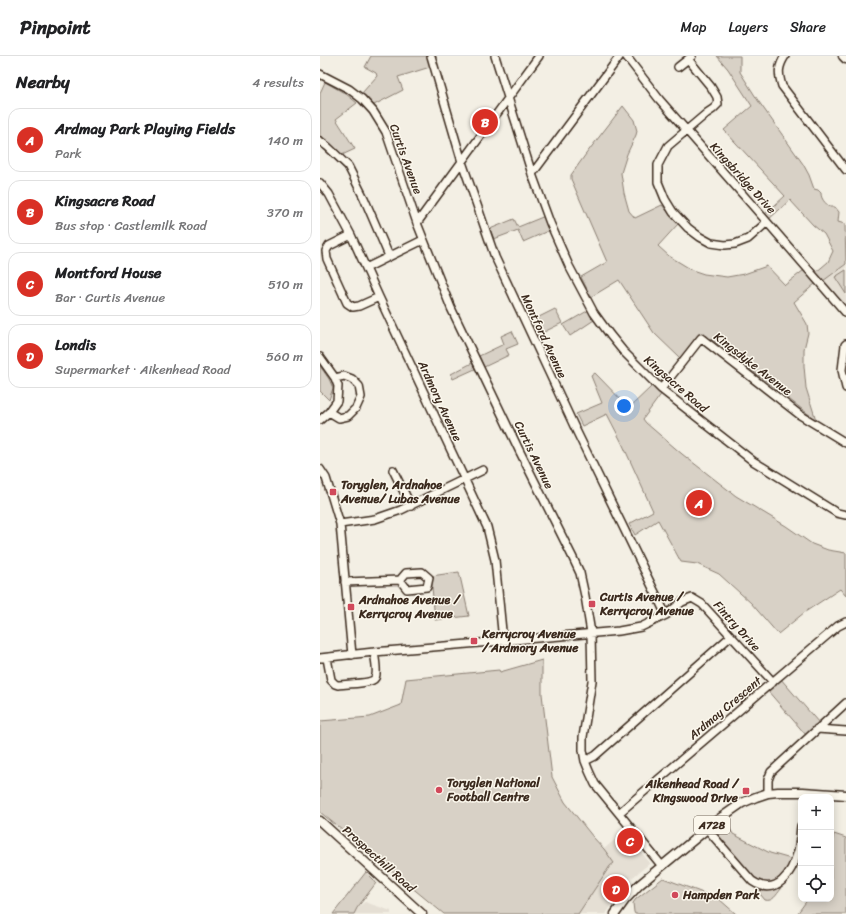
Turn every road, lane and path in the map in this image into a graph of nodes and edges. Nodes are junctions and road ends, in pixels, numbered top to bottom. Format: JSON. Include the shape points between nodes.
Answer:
{"nodes":[{"id":1,"x":431,"y":56,"type":"edge"},
{"id":2,"x":495,"y":56,"type":"edge"},
{"id":3,"x":539,"y":56,"type":"edge"},
{"id":4,"x":620,"y":56,"type":"edge"},
{"id":5,"x":626,"y":56,"type":"edge"},
{"id":6,"x":785,"y":56,"type":"edge"},
{"id":7,"x":844,"y":56,"type":"edge"},
{"id":8,"x":690,"y":58,"type":"edge"},
{"id":9,"x":846,"y":59,"type":"edge"},
{"id":10,"x":678,"y":67,"type":"dead end"},
{"id":11,"x":320,"y":74,"type":"edge"},
{"id":12,"x":509,"y":99,"type":"junction"},
{"id":13,"x":685,"y":130,"type":"junction"},
{"id":14,"x":320,"y":141,"type":"edge"},
{"id":15,"x":462,"y":162,"type":"junction"},
{"id":16,"x":846,"y":170,"type":"edge"},
{"id":17,"x":532,"y":174,"type":"junction"},
{"id":18,"x":320,"y":183,"type":"edge"},
{"id":19,"x":767,"y":222,"type":"junction"},
{"id":20,"x":417,"y":223,"type":"junction"},
{"id":21,"x":351,"y":235,"type":"junction"},
{"id":22,"x":424,"y":240,"type":"junction"},
{"id":23,"x":389,"y":256,"type":"junction"},
{"id":24,"x":366,"y":268,"type":"junction"},
{"id":25,"x":379,"y":297,"type":"junction"},
{"id":26,"x":846,"y":313,"type":"edge"},
{"id":27,"x":846,"y":344,"type":"edge"},
{"id":28,"x":320,"y":357,"type":"edge"},
{"id":29,"x":335,"y":378,"type":"junction"},
{"id":30,"x":846,"y":388,"type":"edge"},
{"id":31,"x":661,"y":389,"type":"junction"},
{"id":32,"x":329,"y":412,"type":"junction"},
{"id":33,"x":320,"y":420,"type":"edge"},
{"id":34,"x":846,"y":443,"type":"edge"},
{"id":35,"x":320,"y":469,"type":"edge"},
{"id":36,"x":393,"y":470,"type":"dead end"},
{"id":37,"x":484,"y":470,"type":"dead end"},
{"id":38,"x":464,"y":479,"type":"junction"},
{"id":39,"x":411,"y":506,"type":"junction"},
{"id":40,"x":846,"y":515,"type":"edge"},
{"id":41,"x":340,"y":524,"type":"junction"},
{"id":42,"x":400,"y":580,"type":"dead end"},
{"id":43,"x":345,"y":582,"type":"junction"},
{"id":44,"x":666,"y":615,"type":"junction"},
{"id":45,"x":846,"y":622,"type":"edge"},
{"id":46,"x":591,"y":633,"type":"junction"},
{"id":47,"x":731,"y":636,"type":"junction"},
{"id":48,"x":503,"y":641,"type":"junction"},
{"id":49,"x":374,"y":652,"type":"junction"},
{"id":50,"x":352,"y":655,"type":"junction"},
{"id":51,"x":324,"y":658,"type":"edge"},
{"id":52,"x":773,"y":682,"type":"junction"},
{"id":53,"x":846,"y":703,"type":"edge"},
{"id":54,"x":817,"y":729,"type":"junction"},
{"id":55,"x":846,"y":731,"type":"edge"},
{"id":56,"x":585,"y":761,"type":"junction"},
{"id":57,"x":768,"y":793,"type":"junction"},
{"id":58,"x":802,"y":794,"type":"edge"},
{"id":59,"x":834,"y":795,"type":"edge"},
{"id":60,"x":846,"y":795,"type":"edge"},
{"id":61,"x":619,"y":813,"type":"junction"},
{"id":62,"x":320,"y":821,"type":"edge"},
{"id":63,"x":707,"y":829,"type":"junction"},
{"id":64,"x":801,"y":830,"type":"edge"},
{"id":65,"x":662,"y":866,"type":"junction"},
{"id":66,"x":422,"y":914,"type":"edge"},
{"id":67,"x":615,"y":914,"type":"edge"}],
"edges":[{"from":1,"to":15,"type":"street","name":"Montford Avenue"},
{"from":2,"to":12,"type":"street","name":"Kingsacre Road"},
{"from":3,"to":12,"type":"street"},
{"from":4,"to":17,"type":"street"},
{"from":5,"to":13,"type":"street","name":"Kingsbridge Drive"},
{"from":6,"to":16,"type":"street","via":[[779,72],[782,86]]},
{"from":7,"to":9,"type":"main road"},
{"from":8,"to":10,"type":"street"},
{"from":8,"to":13,"type":"street","via":[[717,97],[718,104]]},
{"from":11,"to":20,"type":"street","name":"Curtis Avenue","via":[[349,89],[374,111],[386,132]]},
{"from":12,"to":15,"type":"street"},
{"from":12,"to":17,"type":"street","name":"Kingsacre Road"},
{"from":13,"to":19,"type":"street","name":"Kingsbridge Drive"},
{"from":13,"to":19,"type":"street","via":[[668,146],[658,165],[658,182],[673,212],[700,238],[725,245],[748,239]]},
{"from":14,"to":23,"type":"street","via":[[348,166]]},
{"from":15,"to":20,"type":"street"},
{"from":15,"to":44,"type":"street","name":"Montford Avenue","via":[[495,257]]},
{"from":17,"to":31,"type":"street","name":"Kingsacre Road","via":[[569,266],[594,313],[623,351]]},
{"from":18,"to":21,"type":"street","name":"Ardmory Avenue","via":[[329,194]]},
{"from":19,"to":26,"type":"street","name":"Kingsbridge Drive"},
{"from":20,"to":22,"type":"street","name":"Curtis Avenue"},
{"from":21,"to":24,"type":"street","name":"Ardmory Avenue"},
{"from":21,"to":25,"type":"street","via":[[329,246],[326,251],[327,259],[347,303],[353,307],[359,306]]},
{"from":22,"to":23,"type":"street"},
{"from":22,"to":46,"type":"street","name":"Curtis Avenue","via":[[454,315],[580,573]]},
{"from":23,"to":24,"type":"street"},
{"from":24,"to":25,"type":"street","name":"Ardmory Avenue"},
{"from":25,"to":38,"type":"street","name":"Ardmory Avenue"},
{"from":27,"to":30,"type":"street","via":[[842,370]]},
{"from":28,"to":29,"type":"street"},
{"from":29,"to":32,"type":"street","via":[[338,386],[337,401]]},
{"from":29,"to":32,"type":"street","via":[[344,376],[352,379],[359,386],[361,397],[356,408],[348,416],[339,418]]},
{"from":31,"to":34,"type":"street","name":"Kingsdyke Avenue","via":[[701,338],[800,415]]},
{"from":31,"to":40,"type":"street","name":"Kingsacre Road","via":[[753,461],[837,513]]},
{"from":32,"to":33,"type":"street"},
{"from":35,"to":41,"type":"street","via":[[326,478]]},
{"from":36,"to":39,"type":"street"},
{"from":37,"to":38,"type":"street"},
{"from":38,"to":39,"type":"street"},
{"from":38,"to":48,"type":"street","name":"Ardmory Avenue","via":[[487,527],[495,560]]},
{"from":39,"to":41,"type":"street","via":[[376,518]]},
{"from":41,"to":43,"type":"street"},
{"from":42,"to":43,"type":"street"},
{"from":43,"to":50,"type":"street"},
{"from":44,"to":46,"type":"street","name":"Fintry Drive","via":[[641,627]]},
{"from":44,"to":47,"type":"street","name":"Fintry Drive","via":[[682,602],[692,598],[702,604]]},
{"from":45,"to":52,"type":"street","name":"Ardmay Crescent"},
{"from":46,"to":48,"type":"street","name":"Fintry Drive"},
{"from":46,"to":56,"type":"street","name":"Curtis Avenue","via":[[592,681],[583,737]]},
{"from":47,"to":52,"type":"street","name":"Fintry Drive"},
{"from":47,"to":56,"type":"street","via":[[595,756]]},
{"from":48,"to":49,"type":"street","name":"Fintry Drive"},
{"from":49,"to":50,"type":"street","name":"Fintry Drive"},
{"from":49,"to":51,"type":"street","via":[[376,674],[375,678],[368,682],[335,684],[331,680]]},
{"from":50,"to":51,"type":"street","name":"Fintry Drive"},
{"from":52,"to":61,"type":"street","name":"Ardmay Crescent"},
{"from":53,"to":54,"type":"street"},
{"from":54,"to":55,"type":"street"},
{"from":54,"to":57,"type":"street","via":[[771,772]]},
{"from":56,"to":61,"type":"street","name":"Curtis Avenue","via":[[595,784]]},
{"from":57,"to":58,"type":"main road","number":"A728"},
{"from":57,"to":63,"type":"main road","number":"A728","via":[[738,805]]},
{"from":59,"to":60,"type":"main road","number":"A728"},
{"from":61,"to":65,"type":"street","name":"Curtis Avenue"},
{"from":62,"to":66,"type":"main road","name":"Prospecthill Road"},
{"from":63,"to":64,"type":"street","via":[[752,881],[770,886],[784,879],[793,865]]},
{"from":63,"to":65,"type":"main road","number":"A728"},
{"from":65,"to":67,"type":"main road","number":"A728","via":[[630,893]]}]}
